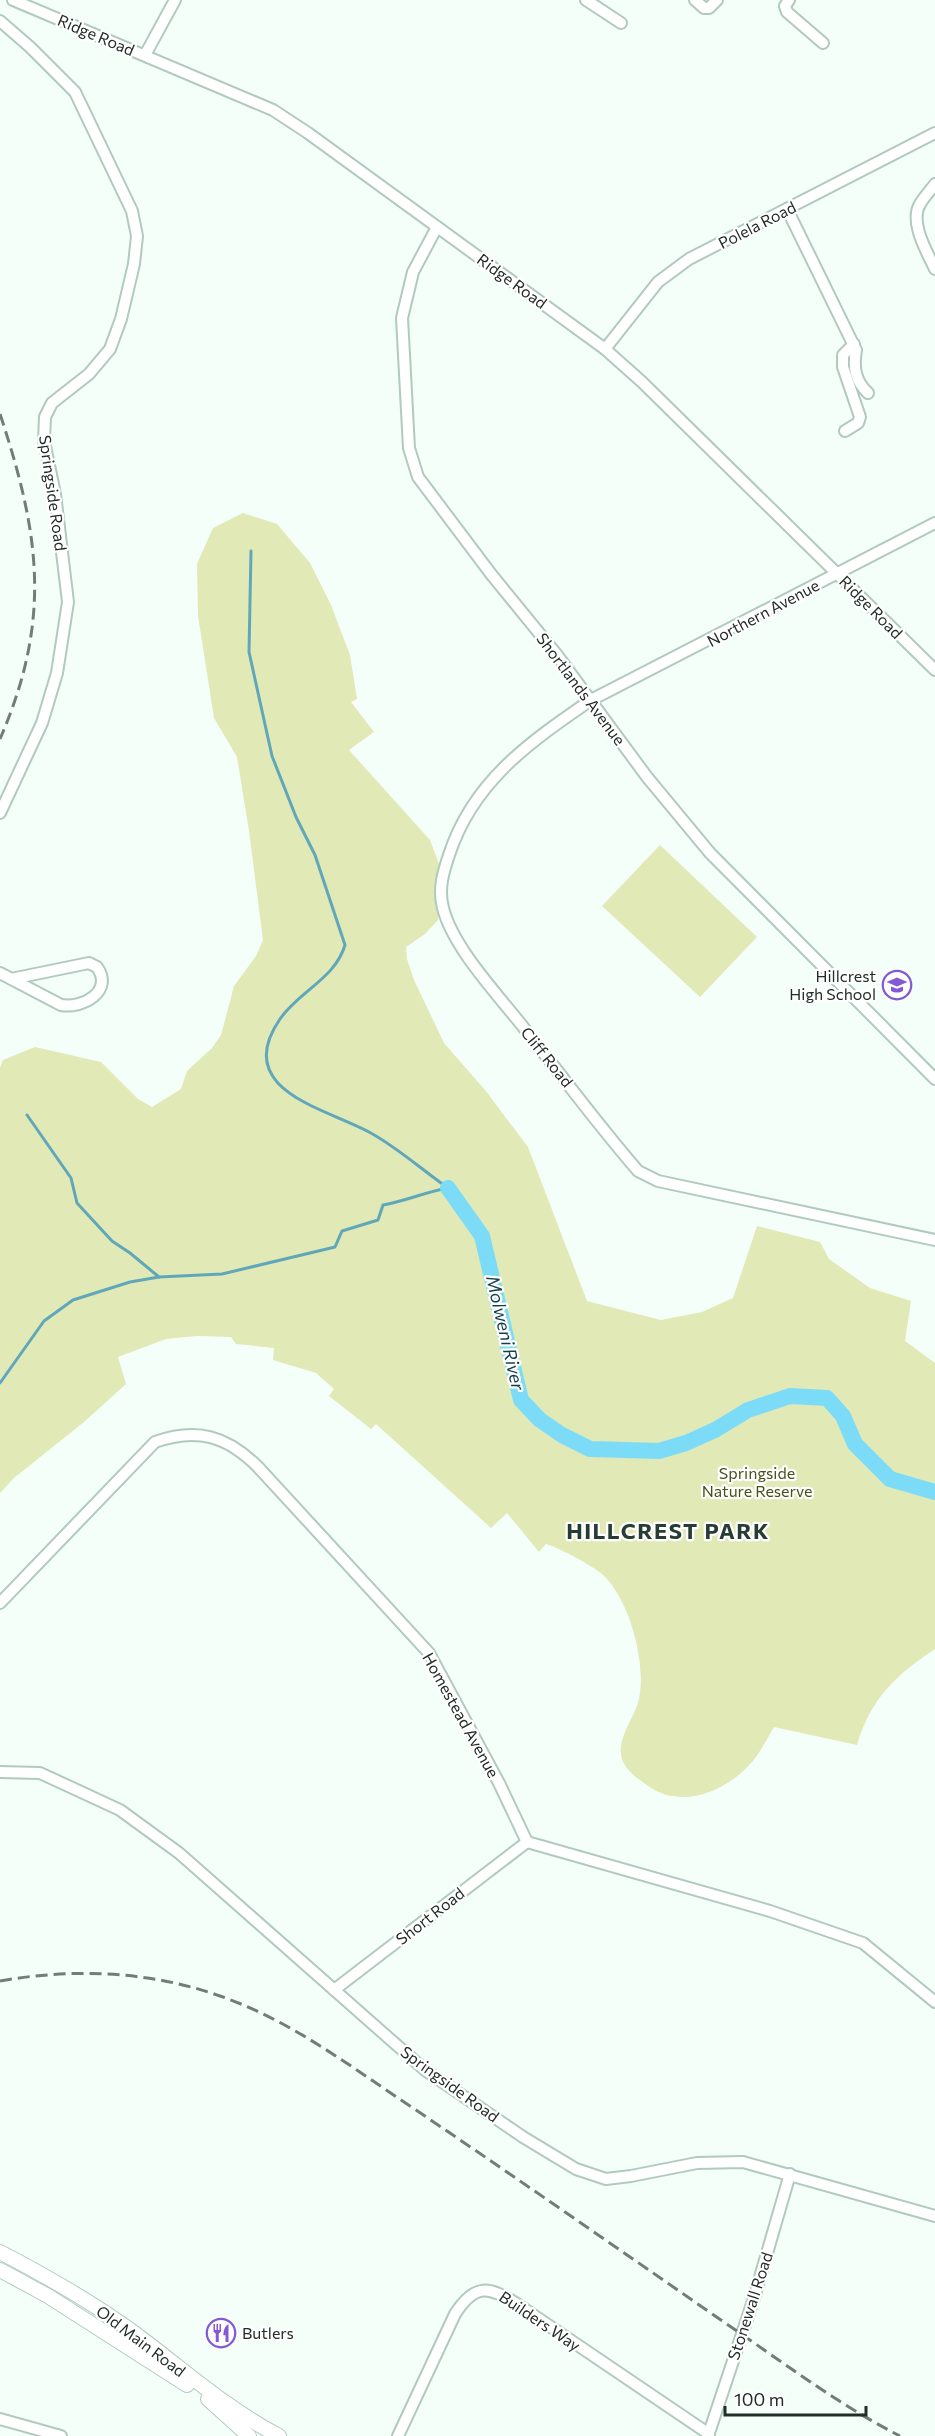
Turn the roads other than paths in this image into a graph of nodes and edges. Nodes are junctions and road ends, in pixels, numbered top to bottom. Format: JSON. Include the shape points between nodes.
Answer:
{"nodes":[{"id":1,"x":13,"y":0,"type":"edge"},
{"id":2,"x":175,"y":0,"type":"edge"},
{"id":3,"x":586,"y":0,"type":"edge"},
{"id":4,"x":695,"y":0,"type":"edge"},
{"id":5,"x":717,"y":0,"type":"edge"},
{"id":6,"x":789,"y":0,"type":"edge"},
{"id":7,"x":0,"y":21,"type":"edge"},
{"id":8,"x":621,"y":23,"type":"dead end"},
{"id":9,"x":823,"y":43,"type":"dead end"},
{"id":10,"x":145,"y":55,"type":"junction"},
{"id":11,"x":935,"y":133,"type":"edge"},
{"id":12,"x":935,"y":184,"type":"edge"},
{"id":13,"x":787,"y":209,"type":"junction"},
{"id":14,"x":437,"y":227,"type":"junction"},
{"id":15,"x":935,"y":269,"type":"edge"},
{"id":16,"x":854,"y":344,"type":"junction"},
{"id":17,"x":605,"y":349,"type":"junction"},
{"id":18,"x":868,"y":393,"type":"dead end"},
{"id":19,"x":845,"y":431,"type":"dead end"},
{"id":20,"x":935,"y":523,"type":"edge"},
{"id":21,"x":837,"y":574,"type":"junction"},
{"id":22,"x":935,"y":670,"type":"edge"},
{"id":23,"x":591,"y":700,"type":"junction"},
{"id":24,"x":0,"y":813,"type":"edge"},
{"id":25,"x":0,"y":973,"type":"edge"},
{"id":26,"x":11,"y":979,"type":"junction"},
{"id":27,"x":935,"y":1079,"type":"edge"},
{"id":28,"x":935,"y":1240,"type":"edge"},
{"id":29,"x":0,"y":1603,"type":"edge"},
{"id":30,"x":0,"y":1772,"type":"edge"},
{"id":31,"x":527,"y":1842,"type":"junction"},
{"id":32,"x":334,"y":1990,"type":"junction"},
{"id":33,"x":935,"y":2002,"type":"edge"},
{"id":34,"x":790,"y":2174,"type":"junction"},
{"id":35,"x":935,"y":2216,"type":"edge"},
{"id":36,"x":0,"y":2252,"type":"edge"},
{"id":37,"x":0,"y":2270,"type":"edge"},
{"id":38,"x":0,"y":2419,"type":"edge"},
{"id":39,"x":708,"y":2435,"type":"edge"},
{"id":40,"x":61,"y":2436,"type":"edge"},
{"id":41,"x":249,"y":2436,"type":"edge"},
{"id":42,"x":279,"y":2436,"type":"edge"},
{"id":43,"x":398,"y":2436,"type":"edge"}],
"edges":[{"from":1,"to":10,"type":"street","name":"Ridge Road"},
{"from":2,"to":10,"type":"street"},
{"from":3,"to":8,"type":"street"},
{"from":4,"to":5,"type":"street","via":[[709,8]]},
{"from":6,"to":9,"type":"street","via":[[787,12]]},
{"from":7,"to":24,"type":"street","name":"Springside Road","via":[[75,92],[132,211],[137,236],[122,320],[110,349],[89,374],[52,403],[45,417],[44,441],[55,494],[68,602],[57,673],[42,723]]},
{"from":10,"to":14,"type":"street","name":"Ridge Road","via":[[273,110]]},
{"from":11,"to":13,"type":"street","name":"Polela Road"},
{"from":12,"to":15,"type":"street","via":[[919,205],[916,216]]},
{"from":13,"to":16,"type":"street"},
{"from":13,"to":17,"type":"street","name":"Polela Road","via":[[668,273]]},
{"from":14,"to":17,"type":"street","name":"Ridge Road"},
{"from":14,"to":23,"type":"street","name":"Shortlands Avenue","via":[[413,272],[402,318],[412,462],[429,494]]},
{"from":16,"to":18,"type":"street","via":[[855,372],[859,385]]},
{"from":16,"to":19,"type":"street","via":[[843,356],[843,367],[860,417],[858,423]]},
{"from":17,"to":21,"type":"street","name":"Ridge Road"},
{"from":20,"to":21,"type":"street","name":"Northern Avenue"},
{"from":21,"to":22,"type":"street","name":"Ridge Road"},
{"from":21,"to":23,"type":"street","name":"Northern Avenue"},
{"from":23,"to":27,"type":"street","name":"Shortlands Avenue","via":[[678,816],[732,878]]},
{"from":23,"to":28,"type":"street","name":"Cliff Road","via":[[525,746],[483,791],[460,823],[441,885],[442,906],[454,933],[493,990],[644,1176]]},
{"from":25,"to":26,"type":"street"},
{"from":26,"to":26,"type":"street","via":[[89,963],[97,967],[102,981],[93,998],[68,1006]]},
{"from":29,"to":31,"type":"street","name":"Homestead Avenue","via":[[155,1442],[192,1434],[230,1443],[258,1467],[429,1653]]},
{"from":30,"to":32,"type":"street","name":"Springside Road","via":[[40,1773],[120,1810],[179,1853]]},
{"from":31,"to":32,"type":"street","name":"Short Road"},
{"from":31,"to":33,"type":"street","via":[[770,1911],[863,1943]]},
{"from":32,"to":34,"type":"street","name":"Springside Road","via":[[425,2070],[585,2174],[606,2179],[719,2161]]},
{"from":34,"to":35,"type":"street","name":"Springside Road"},
{"from":34,"to":39,"type":"street","name":"Stonewall Road"},
{"from":36,"to":42,"type":"main road","name":"Old Main Road","via":[[102,2310],[242,2415]]},
{"from":37,"to":41,"type":"main road","name":"Old Main Road","via":[[202,2394]]},
{"from":38,"to":40,"type":"street"},
{"from":39,"to":43,"type":"street","name":"Builders Way","via":[[507,2297],[484,2290],[466,2299],[455,2314]]}]}
